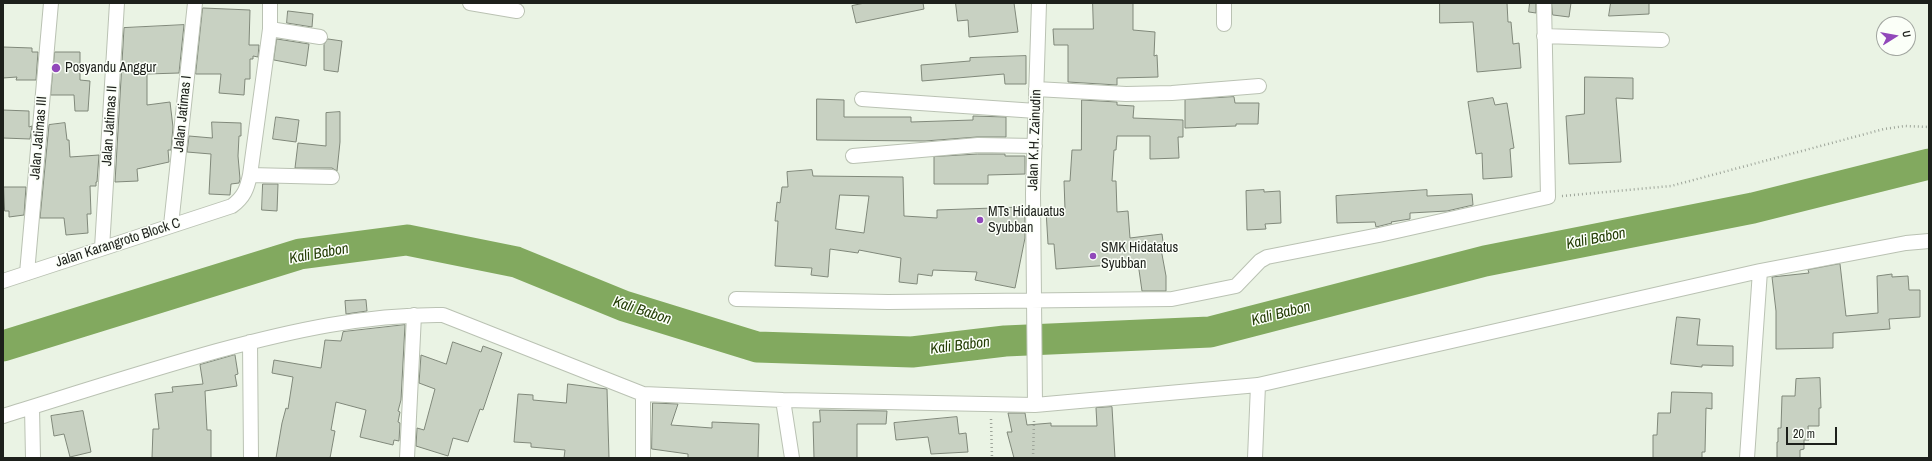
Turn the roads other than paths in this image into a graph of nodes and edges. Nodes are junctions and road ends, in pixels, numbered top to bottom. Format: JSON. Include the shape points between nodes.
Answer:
{"nodes":[{"id":1,"x":51,"y":3,"type":"edge"},
{"id":2,"x":117,"y":3,"type":"edge"},
{"id":3,"x":195,"y":3,"type":"edge"},
{"id":4,"x":270,"y":3,"type":"edge"},
{"id":5,"x":470,"y":3,"type":"edge"},
{"id":6,"x":1039,"y":3,"type":"edge"},
{"id":7,"x":1224,"y":3,"type":"edge"},
{"id":8,"x":1544,"y":3,"type":"edge"},
{"id":9,"x":517,"y":11,"type":"dead end"},
{"id":10,"x":1224,"y":24,"type":"dead end"},
{"id":11,"x":270,"y":29,"type":"junction"},
{"id":12,"x":1544,"y":36,"type":"junction"},
{"id":13,"x":320,"y":37,"type":"dead end"},
{"id":14,"x":1662,"y":40,"type":"dead end"},
{"id":15,"x":1259,"y":86,"type":"dead end"},
{"id":16,"x":1036,"y":89,"type":"junction"},
{"id":17,"x":862,"y":99,"type":"dead end"},
{"id":18,"x":1036,"y":111,"type":"junction"},
{"id":19,"x":1035,"y":146,"type":"junction"},
{"id":20,"x":854,"y":156,"type":"dead end"},
{"id":21,"x":250,"y":175,"type":"junction"},
{"id":22,"x":332,"y":177,"type":"dead end"},
{"id":23,"x":171,"y":225,"type":"junction"},
{"id":24,"x":1929,"y":241,"type":"edge"},
{"id":25,"x":102,"y":248,"type":"junction"},
{"id":26,"x":1760,"y":271,"type":"junction"},
{"id":27,"x":27,"y":273,"type":"junction"},
{"id":28,"x":3,"y":281,"type":"edge"},
{"id":29,"x":736,"y":299,"type":"dead end"},
{"id":30,"x":1034,"y":300,"type":"junction"},
{"id":31,"x":414,"y":315,"type":"junction"},
{"id":32,"x":250,"y":342,"type":"junction"},
{"id":33,"x":1258,"y":385,"type":"junction"},
{"id":34,"x":643,"y":394,"type":"junction"},
{"id":35,"x":783,"y":400,"type":"junction"},
{"id":36,"x":1035,"y":403,"type":"junction"},
{"id":37,"x":32,"y":407,"type":"junction"},
{"id":38,"x":3,"y":416,"type":"edge"},
{"id":39,"x":33,"y":458,"type":"edge"},
{"id":40,"x":251,"y":458,"type":"edge"},
{"id":41,"x":407,"y":458,"type":"edge"},
{"id":42,"x":643,"y":458,"type":"edge"},
{"id":43,"x":792,"y":458,"type":"edge"},
{"id":44,"x":1255,"y":458,"type":"edge"},
{"id":45,"x":1747,"y":458,"type":"edge"}],
"edges":[{"from":1,"to":27,"type":"street","name":"Jalan Jatimas III"},
{"from":2,"to":25,"type":"street","name":"Jalan Jatimas II"},
{"from":3,"to":23,"type":"street","name":"Jalan Jatimas I"},
{"from":4,"to":11,"type":"street"},
{"from":5,"to":9,"type":"street"},
{"from":6,"to":16,"type":"street","name":"Jalan K.H. Zainudin"},
{"from":7,"to":10,"type":"street"},
{"from":8,"to":12,"type":"street"},
{"from":11,"to":13,"type":"street"},
{"from":11,"to":21,"type":"street"},
{"from":12,"to":14,"type":"street"},
{"from":12,"to":30,"type":"street","via":[[1548,197],[1267,258],[1260,261],[1232,287],[1172,299]]},
{"from":15,"to":16,"type":"street","via":[[1126,94]]},
{"from":16,"to":18,"type":"street","name":"Jalan K.H. Zainudin"},
{"from":17,"to":18,"type":"street"},
{"from":18,"to":19,"type":"street","name":"Jalan K.H. Zainudin"},
{"from":19,"to":20,"type":"street","via":[[978,145]]},
{"from":19,"to":30,"type":"street","name":"Jalan K.H. Zainudin"},
{"from":21,"to":22,"type":"street"},
{"from":21,"to":23,"type":"street","name":"Jalan Karangroto Block C","via":[[242,198],[232,206]]},
{"from":23,"to":25,"type":"street","name":"Jalan Karangroto Block C"},
{"from":24,"to":26,"type":"street","via":[[1906,243]]},
{"from":25,"to":27,"type":"street","name":"Jalan Karangroto Block C"},
{"from":26,"to":33,"type":"street"},
{"from":26,"to":45,"type":"street"},
{"from":27,"to":28,"type":"street","name":"Jalan Karangroto Block C"},
{"from":29,"to":30,"type":"street","via":[[888,302]]},
{"from":30,"to":36,"type":"street","name":"Jalan K.H. Zainudin"},
{"from":31,"to":32,"type":"street","via":[[320,326]]},
{"from":31,"to":34,"type":"street","via":[[443,315]]},
{"from":31,"to":41,"type":"street"},
{"from":32,"to":37,"type":"street"},
{"from":32,"to":40,"type":"street"},
{"from":33,"to":36,"type":"street"},
{"from":33,"to":44,"type":"street"},
{"from":34,"to":35,"type":"street"},
{"from":34,"to":42,"type":"street"},
{"from":35,"to":36,"type":"street"},
{"from":35,"to":43,"type":"street"},
{"from":37,"to":38,"type":"street"},
{"from":37,"to":39,"type":"street"}]}
